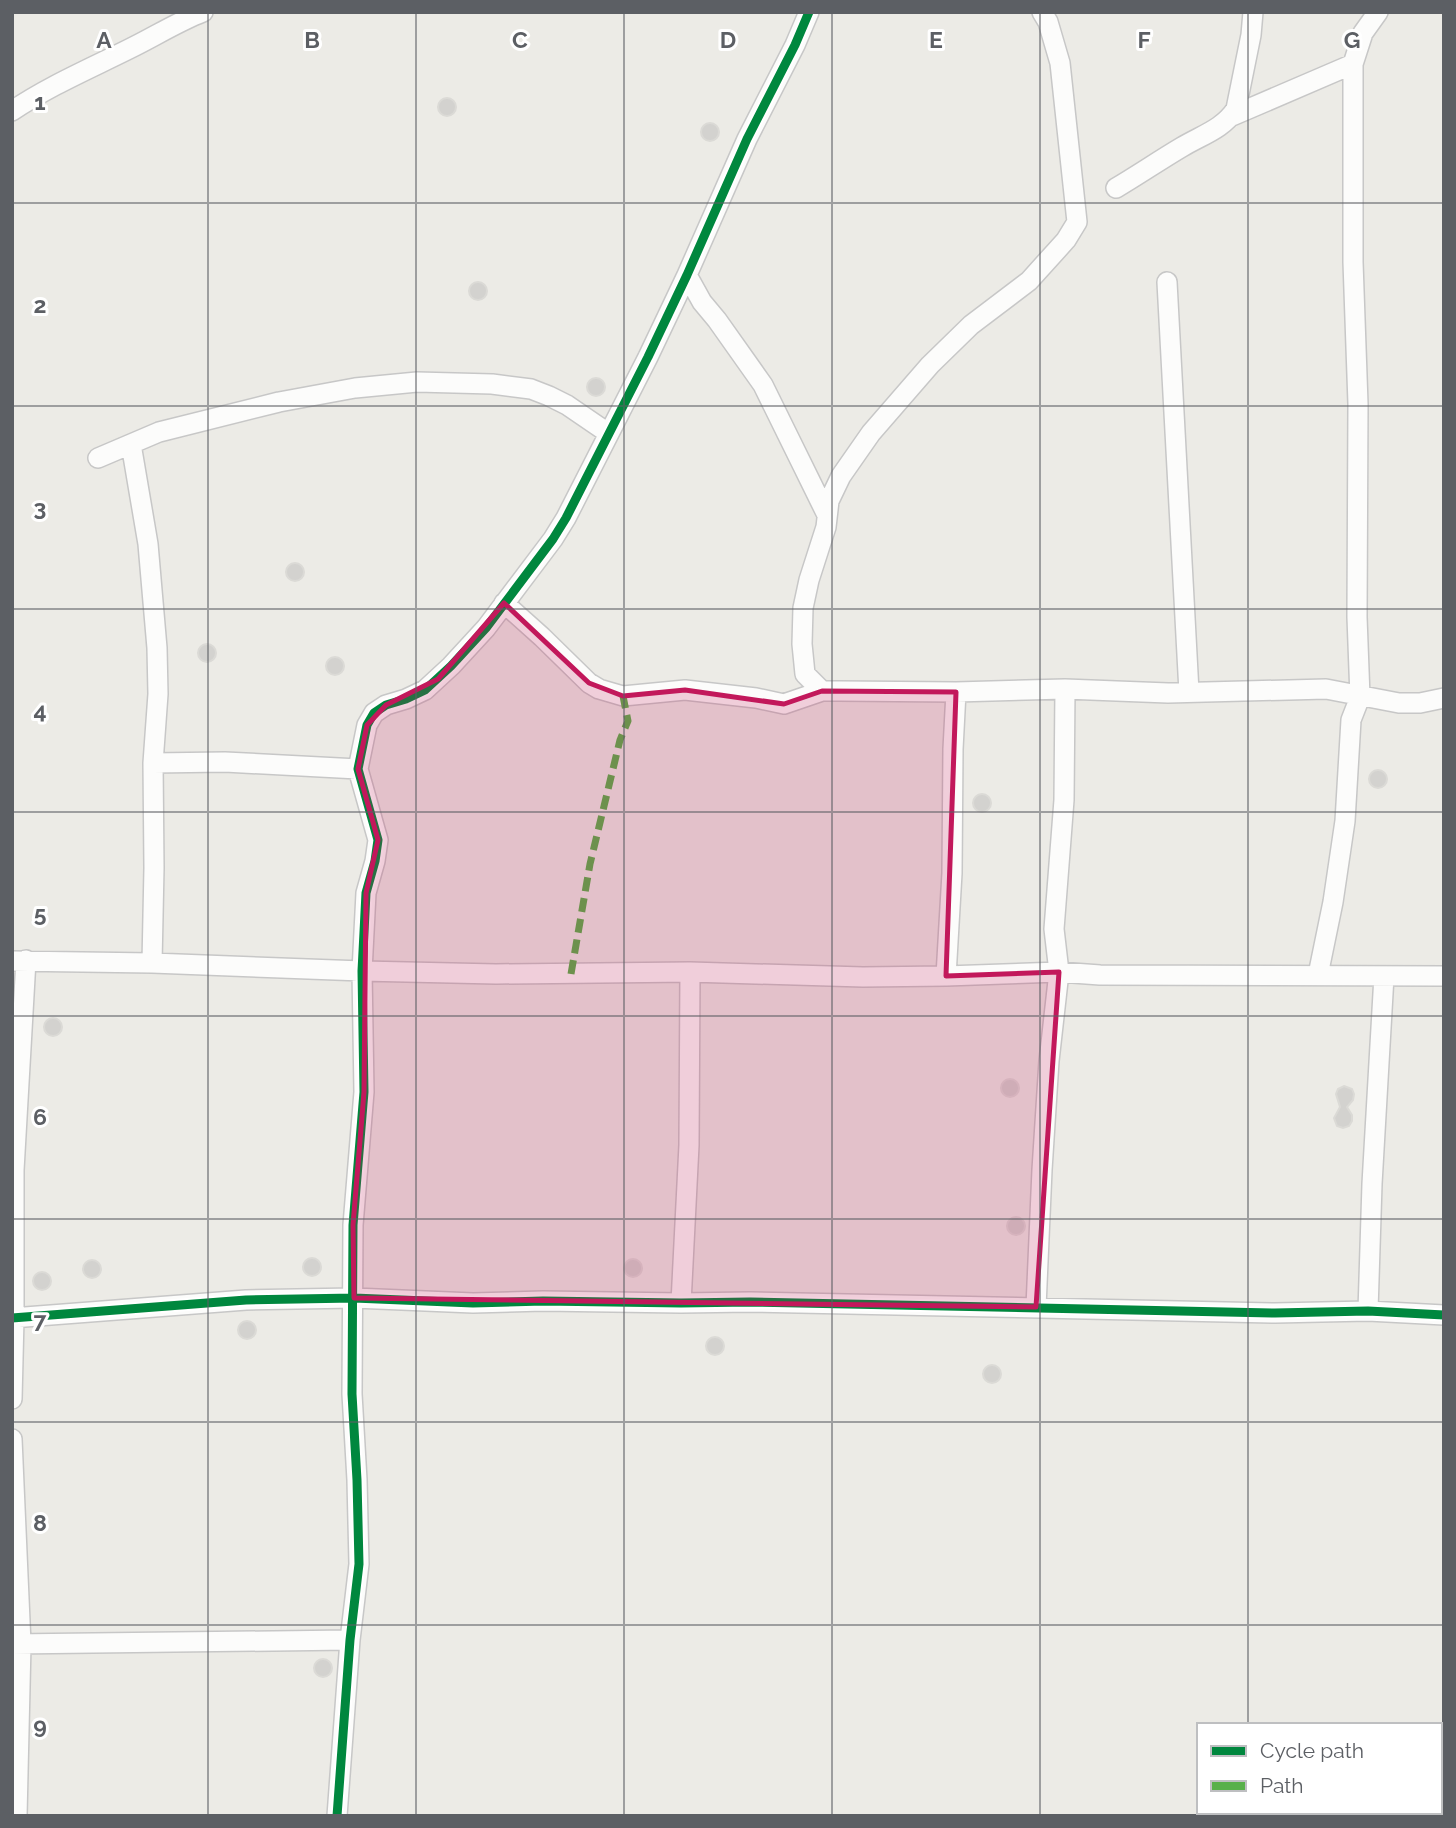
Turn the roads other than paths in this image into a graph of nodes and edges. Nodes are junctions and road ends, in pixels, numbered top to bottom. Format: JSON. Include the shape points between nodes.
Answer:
{"nodes":[{"id":1,"x":203,"y":12,"type":"edge"},
{"id":2,"x":809,"y":12,"type":"edge"},
{"id":3,"x":1042,"y":12,"type":"edge"},
{"id":4,"x":1252,"y":12,"type":"edge"},
{"id":5,"x":1365,"y":12,"type":"edge"},
{"id":6,"x":1378,"y":12,"type":"edge"},
{"id":7,"x":1363,"y":33,"type":"junction"},
{"id":8,"x":1353,"y":64,"type":"junction"},
{"id":9,"x":12,"y":111,"type":"edge"},
{"id":10,"x":1232,"y":116,"type":"junction"},
{"id":11,"x":1116,"y":188,"type":"dead end"},
{"id":12,"x":687,"y":275,"type":"junction"},
{"id":13,"x":1167,"y":282,"type":"dead end"},
{"id":14,"x":608,"y":433,"type":"junction"},
{"id":15,"x":131,"y":444,"type":"junction"},
{"id":16,"x":97,"y":458,"type":"dead end"},
{"id":17,"x":827,"y":515,"type":"junction"},
{"id":18,"x":504,"y":603,"type":"junction"},
{"id":19,"x":1065,"y":689,"type":"junction"},
{"id":20,"x":822,"y":691,"type":"junction"},
{"id":21,"x":956,"y":692,"type":"junction"},
{"id":22,"x":1189,"y":692,"type":"junction"},
{"id":23,"x":1360,"y":697,"type":"junction"},
{"id":24,"x":1444,"y":698,"type":"edge"},
{"id":25,"x":153,"y":763,"type":"junction"},
{"id":26,"x":358,"y":769,"type":"junction"},
{"id":27,"x":19,"y":961,"type":"edge"},
{"id":28,"x":152,"y":963,"type":"junction"},
{"id":29,"x":362,"y":971,"type":"junction"},
{"id":30,"x":690,"y":972,"type":"junction"},
{"id":31,"x":1059,"y":972,"type":"junction"},
{"id":32,"x":1318,"y":975,"type":"junction"},
{"id":33,"x":946,"y":976,"type":"junction"},
{"id":34,"x":1384,"y":976,"type":"junction"},
{"id":35,"x":1444,"y":976,"type":"edge"},
{"id":36,"x":354,"y":1298,"type":"junction"},
{"id":37,"x":681,"y":1303,"type":"junction"},
{"id":38,"x":1037,"y":1307,"type":"junction"},
{"id":39,"x":1368,"y":1311,"type":"junction"},
{"id":40,"x":1444,"y":1315,"type":"edge"},
{"id":41,"x":13,"y":1318,"type":"edge"},
{"id":42,"x":12,"y":1399,"type":"edge"},
{"id":43,"x":12,"y":1439,"type":"edge"},
{"id":44,"x":350,"y":1640,"type":"junction"},
{"id":45,"x":17,"y":1644,"type":"edge"},
{"id":46,"x":16,"y":1816,"type":"edge"},
{"id":47,"x":337,"y":1816,"type":"edge"}],
"edges":[{"from":1,"to":9,"type":"street","via":[[66,79]]},
{"from":2,"to":12,"type":"street"},
{"from":3,"to":17,"type":"street","via":[[1060,63],[1077,222],[1029,281],[971,325],[871,433],[841,476]]},
{"from":4,"to":10,"type":"street","via":[[1249,47]]},
{"from":5,"to":7,"type":"street"},
{"from":6,"to":7,"type":"street"},
{"from":7,"to":8,"type":"street"},
{"from":8,"to":10,"type":"street"},
{"from":8,"to":23,"type":"street"},
{"from":10,"to":11,"type":"street"},
{"from":12,"to":14,"type":"street"},
{"from":12,"to":17,"type":"street","via":[[763,385]]},
{"from":13,"to":22,"type":"street"},
{"from":14,"to":15,"type":"street","via":[[567,405],[531,389],[417,382],[279,402],[159,432]]},
{"from":14,"to":18,"type":"street","via":[[566,518]]},
{"from":15,"to":16,"type":"street"},
{"from":15,"to":25,"type":"street","via":[[148,544],[157,648]]},
{"from":17,"to":20,"type":"street","via":[[803,608],[805,674]]},
{"from":18,"to":20,"type":"street","via":[[589,683],[623,696],[685,690],[784,704]]},
{"from":18,"to":26,"type":"street","via":[[425,690],[374,713]]},
{"from":19,"to":21,"type":"street"},
{"from":19,"to":22,"type":"street"},
{"from":19,"to":31,"type":"street","via":[[1064,800],[1054,929]]},
{"from":20,"to":21,"type":"street"},
{"from":21,"to":33,"type":"street"},
{"from":22,"to":23,"type":"street","via":[[1326,690]]},
{"from":23,"to":24,"type":"street","via":[[1399,703]]},
{"from":23,"to":32,"type":"street","via":[[1351,720],[1345,821]]},
{"from":25,"to":26,"type":"street"},
{"from":25,"to":28,"type":"street"},
{"from":26,"to":29,"type":"street","via":[[378,840],[366,893]]},
{"from":27,"to":28,"type":"street"},
{"from":27,"to":41,"type":"street"},
{"from":28,"to":29,"type":"street"},
{"from":29,"to":30,"type":"street"},
{"from":29,"to":36,"type":"street","via":[[364,1092],[353,1225]]},
{"from":30,"to":33,"type":"street"},
{"from":30,"to":37,"type":"street","via":[[689,1145]]},
{"from":31,"to":32,"type":"street"},
{"from":31,"to":33,"type":"street"},
{"from":31,"to":38,"type":"street","via":[[1046,1101]]},
{"from":32,"to":34,"type":"street"},
{"from":34,"to":35,"type":"street"},
{"from":34,"to":39,"type":"street"},
{"from":36,"to":37,"type":"street"},
{"from":36,"to":41,"type":"street","via":[[246,1300]]},
{"from":36,"to":44,"type":"street","via":[[352,1394],[359,1564]]},
{"from":37,"to":38,"type":"street"},
{"from":38,"to":39,"type":"street"},
{"from":39,"to":40,"type":"street"},
{"from":41,"to":42,"type":"street"},
{"from":43,"to":45,"type":"street"},
{"from":44,"to":45,"type":"street"},
{"from":44,"to":47,"type":"street"},
{"from":45,"to":46,"type":"street"}]}
